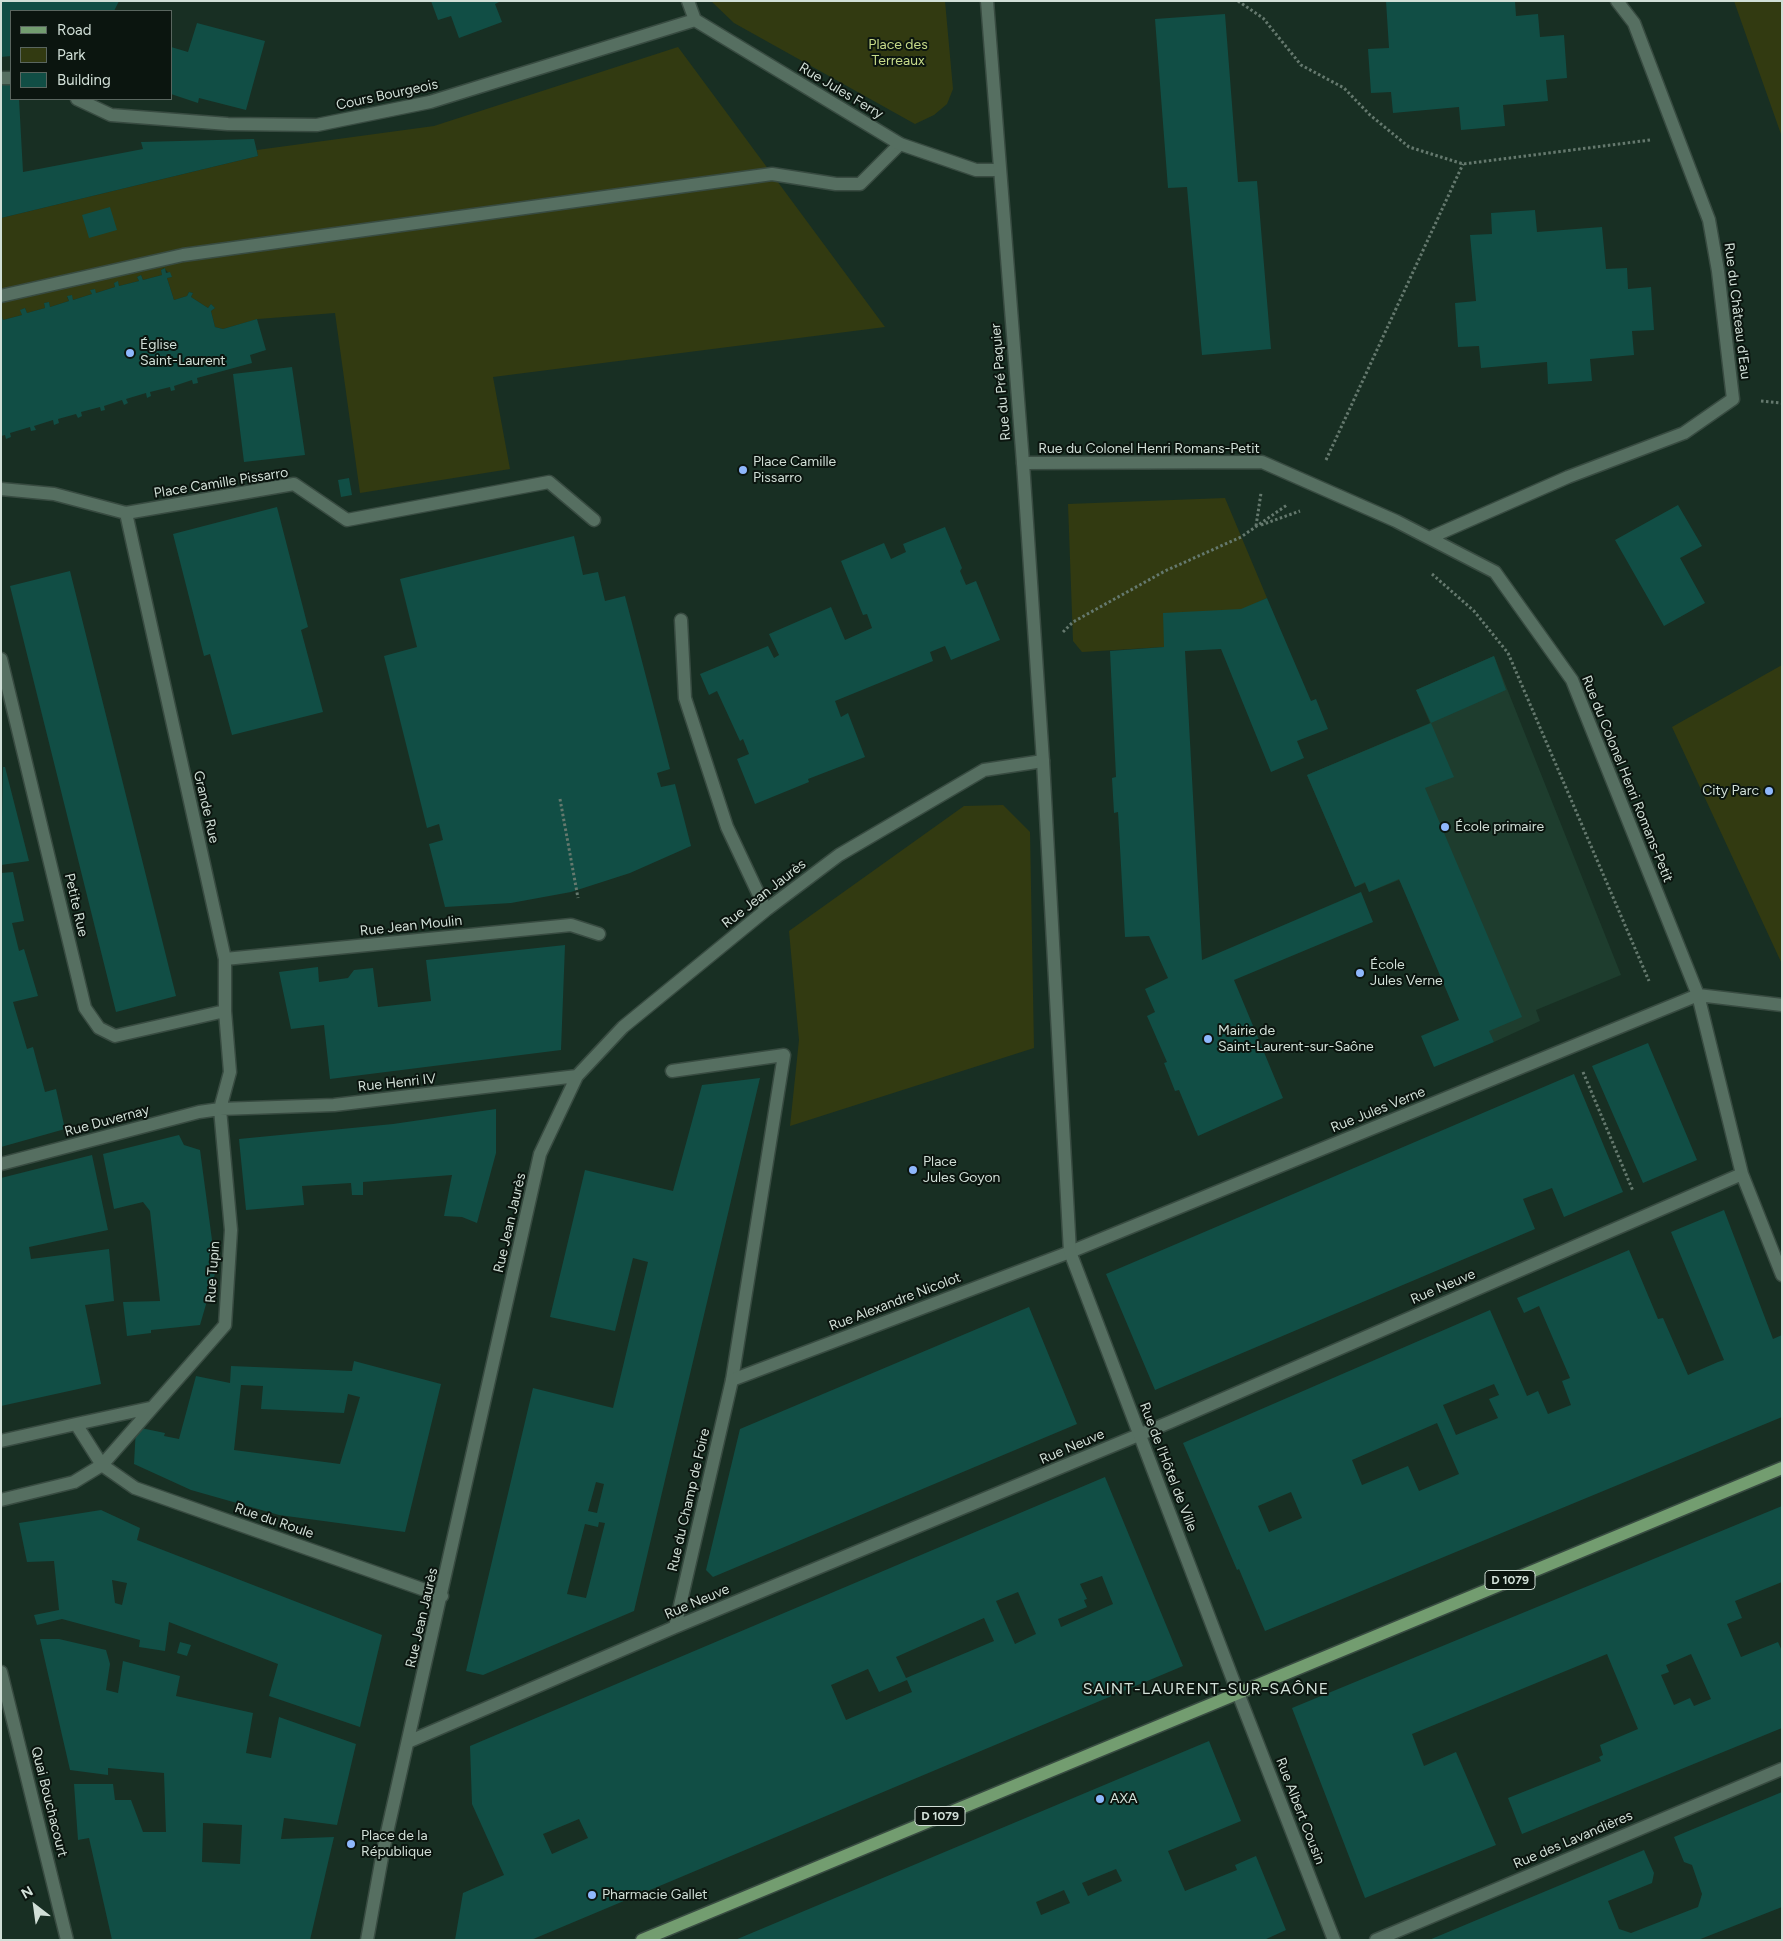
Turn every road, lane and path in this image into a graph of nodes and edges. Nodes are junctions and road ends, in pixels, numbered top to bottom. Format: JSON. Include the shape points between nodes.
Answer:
{"nodes":[{"id":1,"x":688,"y":1,"type":"edge"},
{"id":2,"x":987,"y":1,"type":"edge"},
{"id":3,"x":1238,"y":1,"type":"edge"},
{"id":4,"x":1617,"y":1,"type":"edge"},
{"id":5,"x":695,"y":20,"type":"junction"},
{"id":6,"x":79,"y":100,"type":"edge"},
{"id":7,"x":1678,"y":137,"type":"junction"},
{"id":8,"x":900,"y":144,"type":"junction"},
{"id":9,"x":1463,"y":164,"type":"junction"},
{"id":10,"x":999,"y":170,"type":"junction"},
{"id":11,"x":1,"y":296,"type":"edge"},
{"id":12,"x":1023,"y":463,"type":"junction"},
{"id":13,"x":1314,"y":485,"type":"junction"},
{"id":14,"x":1,"y":489,"type":"edge"},
{"id":15,"x":1302,"y":510,"type":"dead end"},
{"id":16,"x":126,"y":513,"type":"junction"},
{"id":17,"x":594,"y":520,"type":"dead end"},
{"id":18,"x":1256,"y":527,"type":"junction"},
{"id":19,"x":1429,"y":538,"type":"junction"},
{"id":20,"x":1431,"y":573,"type":"dead end"},
{"id":21,"x":681,"y":620,"type":"dead end"},
{"id":22,"x":1,"y":659,"type":"edge"},
{"id":23,"x":1036,"y":660,"type":"junction"},
{"id":24,"x":1042,"y":761,"type":"junction"},
{"id":25,"x":560,"y":798,"type":"dead end"},
{"id":26,"x":766,"y":910,"type":"junction"},
{"id":27,"x":571,"y":925,"type":"junction"},
{"id":28,"x":599,"y":934,"type":"dead end"},
{"id":29,"x":225,"y":959,"type":"junction"},
{"id":30,"x":1649,"y":981,"type":"dead end"},
{"id":31,"x":1698,"y":995,"type":"junction"},
{"id":32,"x":1782,"y":1005,"type":"edge"},
{"id":33,"x":224,"y":1011,"type":"junction"},
{"id":34,"x":1572,"y":1046,"type":"junction"},
{"id":35,"x":672,"y":1070,"type":"dead end"},
{"id":36,"x":577,"y":1076,"type":"junction"},
{"id":37,"x":220,"y":1109,"type":"junction"},
{"id":38,"x":1,"y":1164,"type":"edge"},
{"id":39,"x":1742,"y":1174,"type":"junction"},
{"id":40,"x":1644,"y":1216,"type":"junction"},
{"id":41,"x":1070,"y":1252,"type":"junction"},
{"id":42,"x":1782,"y":1275,"type":"edge"},
{"id":43,"x":732,"y":1380,"type":"junction"},
{"id":44,"x":150,"y":1408,"type":"junction"},
{"id":45,"x":76,"y":1424,"type":"junction"},
{"id":46,"x":1139,"y":1434,"type":"junction"},
{"id":47,"x":1,"y":1441,"type":"edge"},
{"id":48,"x":102,"y":1465,"type":"junction"},
{"id":49,"x":1782,"y":1468,"type":"edge"},
{"id":50,"x":1,"y":1500,"type":"edge"},
{"id":51,"x":442,"y":1596,"type":"junction"},
{"id":52,"x":675,"y":1627,"type":"junction"},
{"id":53,"x":1,"y":1672,"type":"edge"},
{"id":54,"x":1238,"y":1693,"type":"junction"},
{"id":55,"x":410,"y":1741,"type":"junction"},
{"id":56,"x":1782,"y":1768,"type":"edge"},
{"id":57,"x":67,"y":1940,"type":"edge"},
{"id":58,"x":367,"y":1940,"type":"edge"},
{"id":59,"x":642,"y":1940,"type":"edge"},
{"id":60,"x":1334,"y":1940,"type":"edge"},
{"id":61,"x":1376,"y":1940,"type":"edge"}],
"edges":[{"from":1,"to":5,"type":"street"},
{"from":2,"to":10,"type":"street","name":"Rue du Pré Paquier"},
{"from":3,"to":9,"type":"path","via":[[1263,18],[1301,65],[1344,88],[1370,115],[1409,147]]},
{"from":4,"to":7,"type":"street","name":"Rue du Château d'Eau","via":[[1634,23]]},
{"from":5,"to":6,"type":"street","name":"Cours Bourgeois","via":[[430,102],[317,125],[228,124],[111,115]]},
{"from":5,"to":8,"type":"street","name":"Rue Jules Ferry"},
{"from":7,"to":9,"type":"path"},
{"from":7,"to":19,"type":"street","name":"Rue du Château d'Eau","via":[[1709,220],[1720,280],[1732,399],[1684,432],[1568,477]]},
{"from":8,"to":10,"type":"street","name":"Rue Jules Ferry","via":[[976,170]]},
{"from":8,"to":11,"type":"street","via":[[860,184],[836,184],[772,174],[183,255]]},
{"from":9,"to":13,"type":"path"},
{"from":10,"to":12,"type":"street","name":"Rue du Pré Paquier"},
{"from":12,"to":13,"type":"street","name":"Rue du Colonel Henri Romans-Petit","via":[[1262,462]]},
{"from":12,"to":23,"type":"street","name":"Rue du Pré Paquier"},
{"from":13,"to":18,"type":"path"},
{"from":13,"to":19,"type":"street","name":"Rue du Colonel Henri Romans-Petit"},
{"from":14,"to":16,"type":"street","via":[[54,494]]},
{"from":15,"to":18,"type":"path"},
{"from":16,"to":17,"type":"street","name":"Place Camille Pissarro","via":[[294,484],[347,520],[549,482]]},
{"from":16,"to":29,"type":"street","name":"Grande Rue"},
{"from":18,"to":23,"type":"path","via":[[1165,571],[1073,622]]},
{"from":19,"to":31,"type":"street","name":"Rue du Colonel Henri Romans-Petit","via":[[1495,572],[1572,680]]},
{"from":20,"to":30,"type":"path","via":[[1474,611],[1508,653]]},
{"from":21,"to":26,"type":"street","via":[[686,698],[727,827]]},
{"from":22,"to":33,"type":"street","name":"Petite Rue","via":[[85,1008],[99,1028],[115,1036]]},
{"from":23,"to":24,"type":"street","name":"Rue du Pré Paquier"},
{"from":24,"to":26,"type":"street","name":"Rue Jean Jaurès","via":[[984,770],[839,855]]},
{"from":24,"to":41,"type":"street"},
{"from":25,"to":27,"type":"path","via":[[578,901]]},
{"from":26,"to":36,"type":"street","name":"Rue Jean Jaurès","via":[[623,1027]]},
{"from":27,"to":28,"type":"street","name":"Rue Jean Moulin"},
{"from":27,"to":29,"type":"street","name":"Rue Jean Moulin"},
{"from":29,"to":33,"type":"street","name":"Grande Rue"},
{"from":31,"to":32,"type":"street"},
{"from":31,"to":34,"type":"street","name":"Rue Jules Verne"},
{"from":31,"to":39,"type":"street","name":"Rue du Colonel Henri Romans-Petit"},
{"from":33,"to":37,"type":"street","name":"Grande Rue","via":[[230,1072]]},
{"from":34,"to":40,"type":"path"},
{"from":34,"to":41,"type":"street","name":"Rue Jules Verne"},
{"from":35,"to":43,"type":"street","via":[[784,1055]]},
{"from":36,"to":37,"type":"street","name":"Rue Henri IV","via":[[334,1105]]},
{"from":36,"to":51,"type":"street","name":"Rue Jean Jaurès","via":[[540,1154]]},
{"from":37,"to":38,"type":"street","name":"Rue Duvernay"},
{"from":37,"to":44,"type":"street","name":"Rue Tupin","via":[[231,1230],[224,1325]]},
{"from":39,"to":40,"type":"street","name":"Rue Neuve"},
{"from":39,"to":42,"type":"street","name":"Rue du Colonel Henri Romans-Petit"},
{"from":40,"to":46,"type":"street","name":"Rue Neuve"},
{"from":41,"to":43,"type":"street","name":"Rue Alexandre Nicolot"},
{"from":41,"to":46,"type":"street","name":"Rue de l'Hôtel de Ville"},
{"from":43,"to":52,"type":"street","name":"Rue du Champ de Foire"},
{"from":44,"to":45,"type":"street"},
{"from":44,"to":48,"type":"street","name":"Rue Tupin"},
{"from":45,"to":47,"type":"street"},
{"from":45,"to":48,"type":"street"},
{"from":46,"to":52,"type":"street","name":"Rue Neuve"},
{"from":46,"to":54,"type":"street","name":"Rue de l'Hôtel de Ville"},
{"from":48,"to":50,"type":"street","name":"Rue Tupin","via":[[74,1482]]},
{"from":48,"to":51,"type":"street","name":"Rue du Roule","via":[[135,1488]]},
{"from":49,"to":54,"type":"main road","number":"D 1079"},
{"from":51,"to":55,"type":"street","name":"Rue Jean Jaurès"},
{"from":52,"to":55,"type":"street","name":"Rue Neuve"},
{"from":53,"to":57,"type":"street","name":"Quai Bouchacourt"},
{"from":54,"to":59,"type":"main road","number":"D 1079"},
{"from":54,"to":60,"type":"street","name":"Rue Albert Cousin"},
{"from":55,"to":58,"type":"street","name":"Rue Jean Jaurès","via":[[384,1846]]},
{"from":56,"to":61,"type":"street","name":"Rue des Lavandières"}]}
